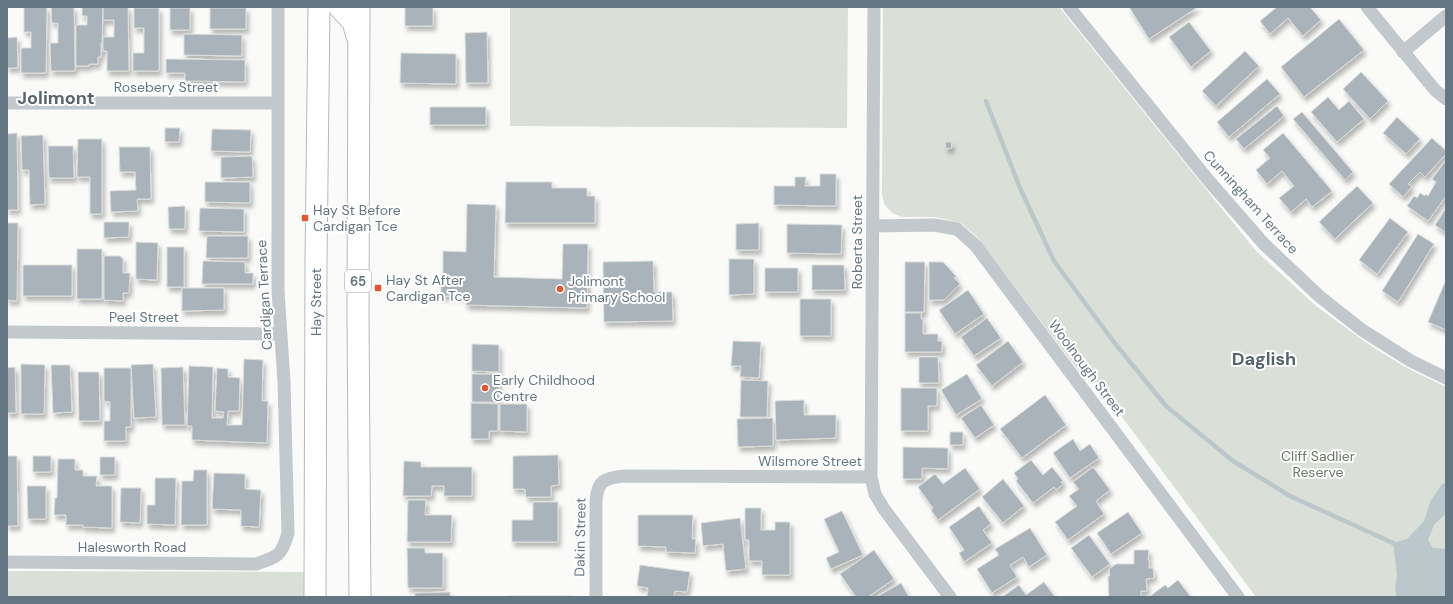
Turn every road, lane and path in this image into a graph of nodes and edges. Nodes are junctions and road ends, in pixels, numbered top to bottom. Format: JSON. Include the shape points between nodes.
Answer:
{"nodes":[{"id":1,"x":278,"y":7,"type":"edge"},
{"id":2,"x":319,"y":7,"type":"edge"},
{"id":3,"x":339,"y":7,"type":"edge"},
{"id":4,"x":359,"y":7,"type":"edge"},
{"id":5,"x":874,"y":7,"type":"edge"},
{"id":6,"x":1069,"y":7,"type":"edge"},
{"id":7,"x":1367,"y":7,"type":"edge"},
{"id":8,"x":1446,"y":16,"type":"edge"},
{"id":9,"x":359,"y":44,"type":"junction"},
{"id":10,"x":1403,"y":52,"type":"junction"},
{"id":11,"x":1446,"y":100,"type":"edge"},
{"id":12,"x":278,"y":103,"type":"junction"},
{"id":13,"x":7,"y":104,"type":"edge"},
{"id":14,"x":873,"y":226,"type":"junction"},
{"id":15,"x":7,"y":332,"type":"edge"},
{"id":16,"x":281,"y":334,"type":"junction"},
{"id":17,"x":1446,"y":378,"type":"edge"},
{"id":18,"x":871,"y":477,"type":"junction"},
{"id":19,"x":605,"y":480,"type":"joint"},
{"id":20,"x":7,"y":562,"type":"edge"},
{"id":21,"x":256,"y":564,"type":"joint"},
{"id":22,"x":315,"y":597,"type":"edge"},
{"id":23,"x":360,"y":597,"type":"edge"},
{"id":24,"x":596,"y":597,"type":"edge"},
{"id":25,"x":950,"y":597,"type":"edge"},
{"id":26,"x":1238,"y":597,"type":"edge"}],
"edges":[{"from":1,"to":12,"type":"street","name":"Cardigan Terrace"},
{"from":2,"to":22,"type":"main road","name":"Hay Street"},
{"from":3,"to":9,"type":"main road","via":[[353,22]]},
{"from":4,"to":9,"type":"main road","number":"65"},
{"from":5,"to":14,"type":"street","name":"Roberta Street"},
{"from":6,"to":17,"type":"street","name":"Cunningham Terrace","via":[[1209,181],[1264,244],[1319,296],[1362,330],[1411,361]]},
{"from":7,"to":10,"type":"street"},
{"from":8,"to":10,"type":"street"},
{"from":9,"to":23,"type":"main road","number":"65"},
{"from":10,"to":11,"type":"street"},
{"from":12,"to":13,"type":"street","name":"Rosebery Street"},
{"from":12,"to":16,"type":"street","name":"Cardigan Terrace","via":[[278,270]]},
{"from":14,"to":18,"type":"street","name":"Roberta Street"},
{"from":14,"to":26,"type":"street","name":"Woolnough Street","via":[[934,225],[957,229],[976,246]]},
{"from":15,"to":16,"type":"street","name":"Peel Street"},
{"from":16,"to":21,"type":"street","name":"Cardigan Terrace","via":[[288,533],[284,548],[273,558]]},
{"from":18,"to":19,"type":"street","name":"Wilsmore Street","via":[[624,476]]},
{"from":18,"to":25,"type":"street","name":"Wilsmore Street","via":[[875,494],[884,509]]},
{"from":19,"to":24,"type":"street","name":"Dakin Street","via":[[598,487],[596,502]]},
{"from":20,"to":21,"type":"street","name":"Halesworth Road"}]}
